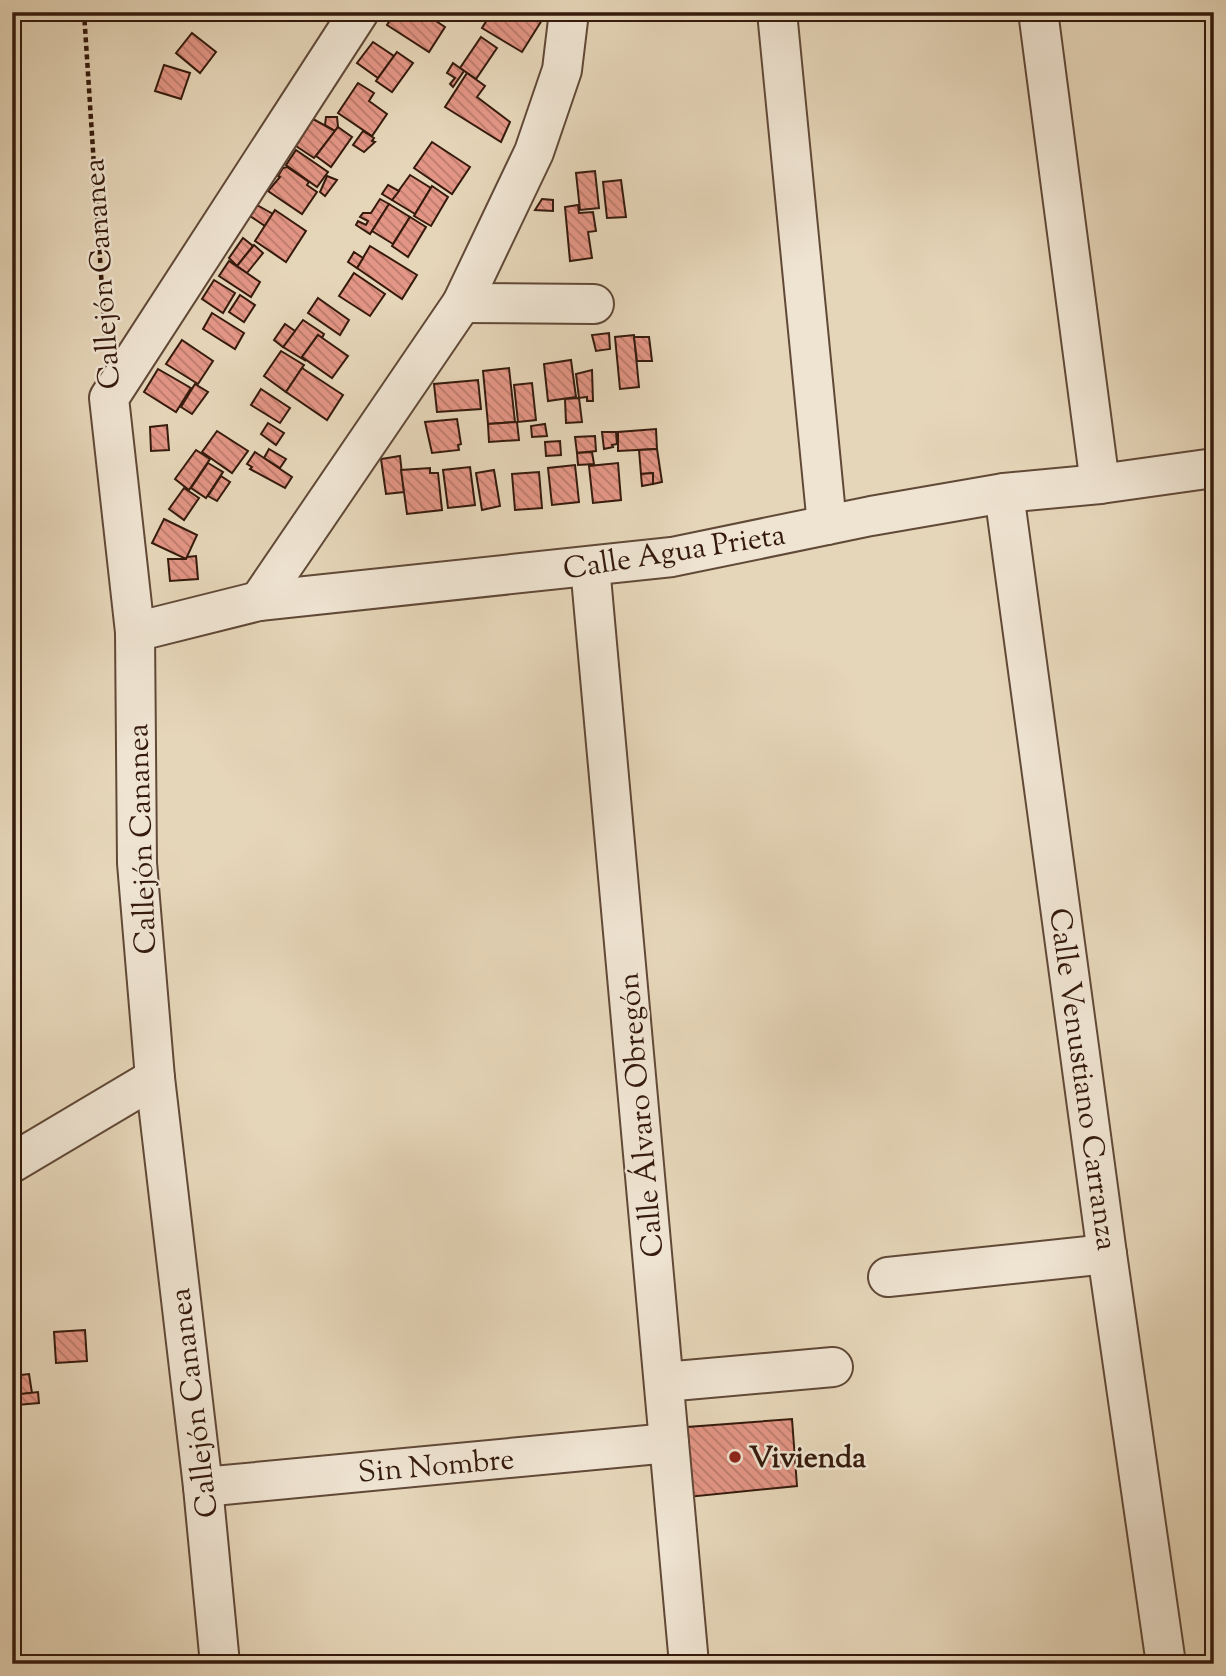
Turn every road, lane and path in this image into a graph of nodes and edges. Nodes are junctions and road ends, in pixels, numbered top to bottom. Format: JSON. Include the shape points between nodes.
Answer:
{"nodes":[{"id":1,"x":84,"y":12,"type":"edge"},
{"id":2,"x":359,"y":12,"type":"edge"},
{"id":3,"x":569,"y":12,"type":"edge"},
{"id":4,"x":777,"y":12,"type":"edge"},
{"id":5,"x":1039,"y":19,"type":"dead end"},
{"id":6,"x":463,"y":303,"type":"junction"},
{"id":7,"x":594,"y":304,"type":"dead end"},
{"id":8,"x":106,"y":343,"type":"dead end"},
{"id":9,"x":1214,"y":468,"type":"edge"},
{"id":10,"x":1100,"y":484,"type":"junction"},
{"id":11,"x":1004,"y":493,"type":"junction"},
{"id":12,"x":827,"y":525,"type":"junction"},
{"id":13,"x":590,"y":566,"type":"junction"},
{"id":14,"x":259,"y":601,"type":"junction"},
{"id":15,"x":135,"y":632,"type":"junction"},
{"id":16,"x":155,"y":1078,"type":"junction"},
{"id":17,"x":12,"y":1163,"type":"edge"},
{"id":18,"x":1107,"y":1254,"type":"junction"},
{"id":19,"x":888,"y":1278,"type":"dead end"},
{"id":20,"x":833,"y":1367,"type":"dead end"},
{"id":21,"x":664,"y":1382,"type":"junction"},
{"id":22,"x":670,"y":1443,"type":"junction"},
{"id":23,"x":204,"y":1487,"type":"junction"},
{"id":24,"x":220,"y":1664,"type":"edge"},
{"id":25,"x":690,"y":1664,"type":"edge"},
{"id":26,"x":1166,"y":1664,"type":"edge"}],
"edges":[{"from":1,"to":8,"type":"path","name":"Callejón Cananea"},
{"from":2,"to":15,"type":"street","name":"Callejón Cananea","via":[[109,398]]},
{"from":3,"to":6,"type":"street","via":[[562,70],[534,152]]},
{"from":4,"to":12,"type":"street"},
{"from":5,"to":10,"type":"street"},
{"from":6,"to":7,"type":"street"},
{"from":6,"to":14,"type":"street"},
{"from":9,"to":10,"type":"street","name":"Calle Agua Prieta"},
{"from":10,"to":11,"type":"street","name":"Calle Agua Prieta"},
{"from":11,"to":12,"type":"street","name":"Calle Agua Prieta"},
{"from":11,"to":18,"type":"street","name":"Calle Venustiano Carranza"},
{"from":12,"to":13,"type":"street","name":"Calle Agua Prieta","via":[[672,557]]},
{"from":13,"to":14,"type":"street","name":"Calle Agua Prieta"},
{"from":13,"to":21,"type":"street","name":"Calle Álvaro Obregón"},
{"from":14,"to":15,"type":"street","name":"Calle Agua Prieta"},
{"from":15,"to":16,"type":"street","name":"Callejón Cananea","via":[[137,863]]},
{"from":16,"to":17,"type":"street"},
{"from":16,"to":23,"type":"street","name":"Callejón Cananea"},
{"from":18,"to":19,"type":"street"},
{"from":18,"to":26,"type":"street","name":"Calle Venustiano Carranza"},
{"from":20,"to":21,"type":"street"},
{"from":21,"to":22,"type":"street","name":"Calle Álvaro Obregón"},
{"from":22,"to":23,"type":"street","name":"Sin Nombre"},
{"from":22,"to":25,"type":"street","name":"Calle Álvaro Obregón"},
{"from":23,"to":24,"type":"street","name":"Callejón Cananea"}]}
